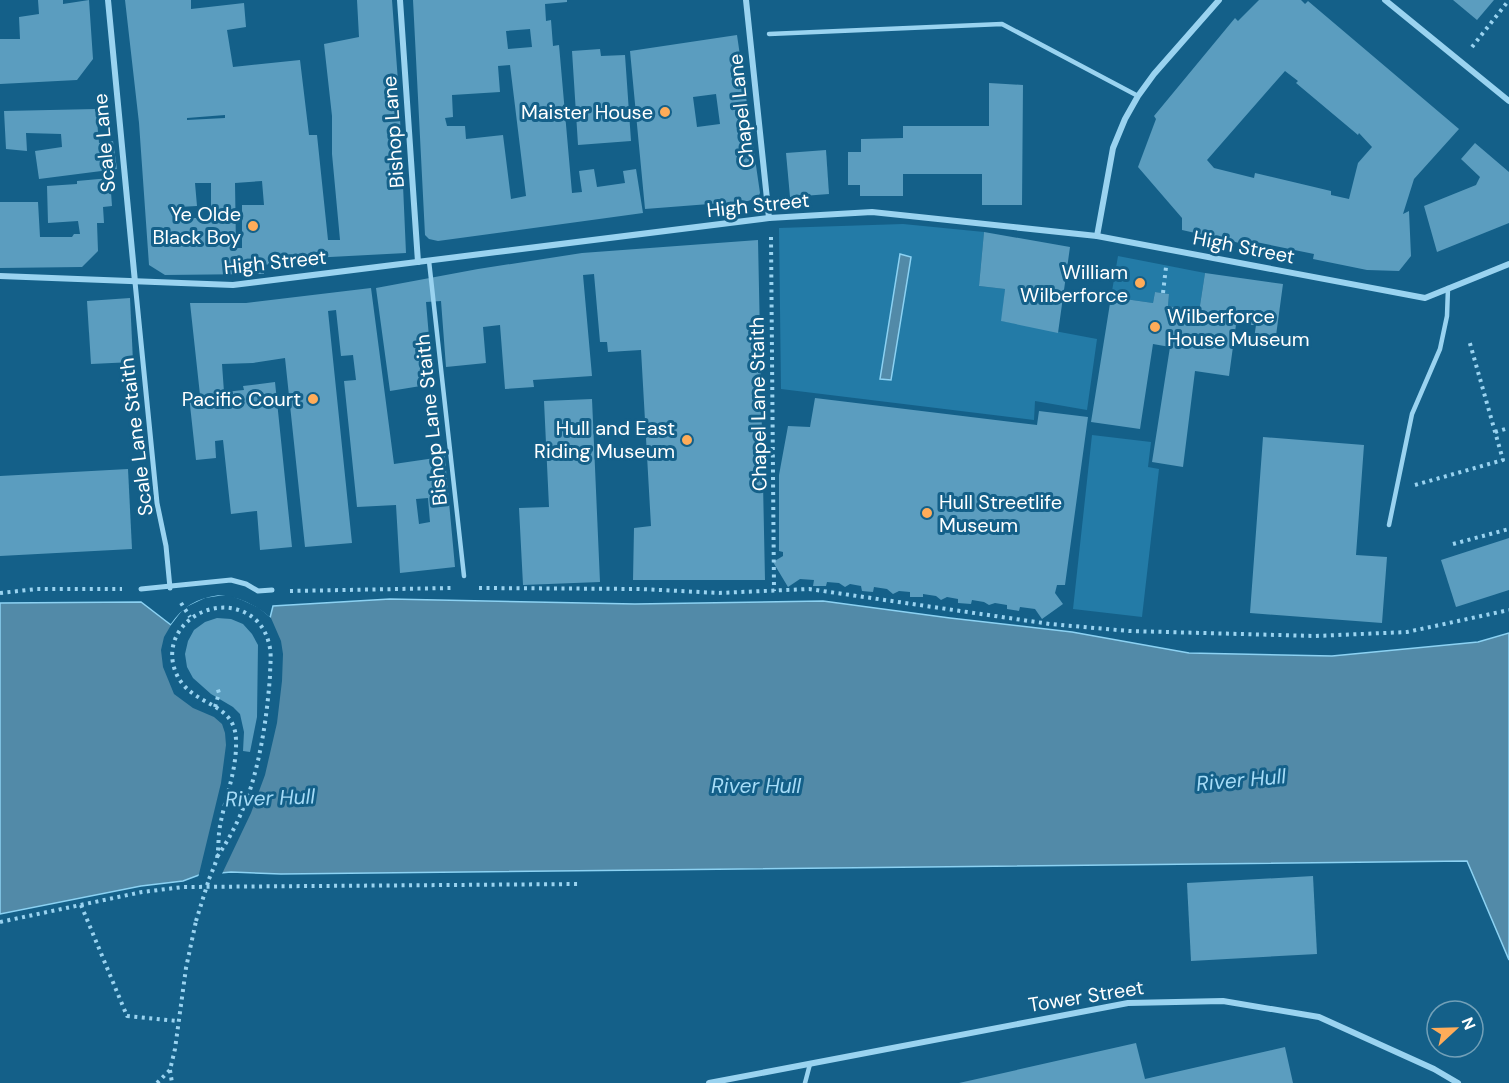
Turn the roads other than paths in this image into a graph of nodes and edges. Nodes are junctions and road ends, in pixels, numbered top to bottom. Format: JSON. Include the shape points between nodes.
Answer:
{"nodes":[{"id":1,"x":108,"y":0,"type":"edge"},
{"id":2,"x":400,"y":0,"type":"edge"},
{"id":3,"x":746,"y":0,"type":"edge"},
{"id":4,"x":1220,"y":0,"type":"edge"},
{"id":5,"x":1385,"y":0,"type":"edge"},
{"id":6,"x":768,"y":34,"type":"dead end"},
{"id":7,"x":1138,"y":96,"type":"junction"},
{"id":8,"x":1509,"y":101,"type":"edge"},
{"id":9,"x":769,"y":218,"type":"junction"},
{"id":10,"x":1097,"y":236,"type":"junction"},
{"id":11,"x":429,"y":261,"type":"junction"},
{"id":12,"x":418,"y":262,"type":"junction"},
{"id":13,"x":1509,"y":264,"type":"edge"},
{"id":14,"x":0,"y":276,"type":"edge"},
{"id":15,"x":135,"y":282,"type":"junction"},
{"id":16,"x":1448,"y":288,"type":"junction"},
{"id":17,"x":1389,"y":525,"type":"dead end"},
{"id":18,"x":464,"y":576,"type":"dead end"},
{"id":19,"x":170,"y":588,"type":"junction"},
{"id":20,"x":141,"y":589,"type":"road end"},
{"id":21,"x":272,"y":590,"type":"road end"},
{"id":22,"x":810,"y":1064,"type":"junction"},
{"id":23,"x":709,"y":1083,"type":"edge"},
{"id":24,"x":805,"y":1083,"type":"edge"},
{"id":25,"x":1458,"y":1083,"type":"edge"}],
"edges":[{"from":1,"to":15,"type":"street","name":"Scale Lane"},
{"from":2,"to":12,"type":"street","name":"Bishop Lane"},
{"from":3,"to":9,"type":"street","name":"Chapel Lane"},
{"from":4,"to":7,"type":"street"},
{"from":5,"to":8,"type":"street"},
{"from":6,"to":7,"type":"lane","via":[[1002,24]]},
{"from":7,"to":10,"type":"street","via":[[1113,148]]},
{"from":9,"to":10,"type":"street","name":"High Street","via":[[872,212]]},
{"from":9,"to":11,"type":"street","name":"High Street"},
{"from":10,"to":16,"type":"street","name":"High Street","via":[[1425,298]]},
{"from":11,"to":12,"type":"street","name":"High Street"},
{"from":11,"to":18,"type":"lane","name":"Bishop Lane Staith"},
{"from":12,"to":15,"type":"street","name":"High Street","via":[[234,285]]},
{"from":13,"to":16,"type":"street","name":"High Street"},
{"from":14,"to":15,"type":"street","name":"High Street"},
{"from":15,"to":19,"type":"street","name":"Scale Lane Staith","via":[[157,503]]},
{"from":16,"to":17,"type":"lane","via":[[1440,349],[1412,414]]},
{"from":19,"to":20,"type":"street"},
{"from":19,"to":21,"type":"street","via":[[231,580],[258,591]]},
{"from":22,"to":23,"type":"street","name":"Tower Street"},
{"from":22,"to":24,"type":"lane"},
{"from":22,"to":25,"type":"street","name":"Tower Street","via":[[1128,1003],[1223,1001],[1319,1017]]}]}
